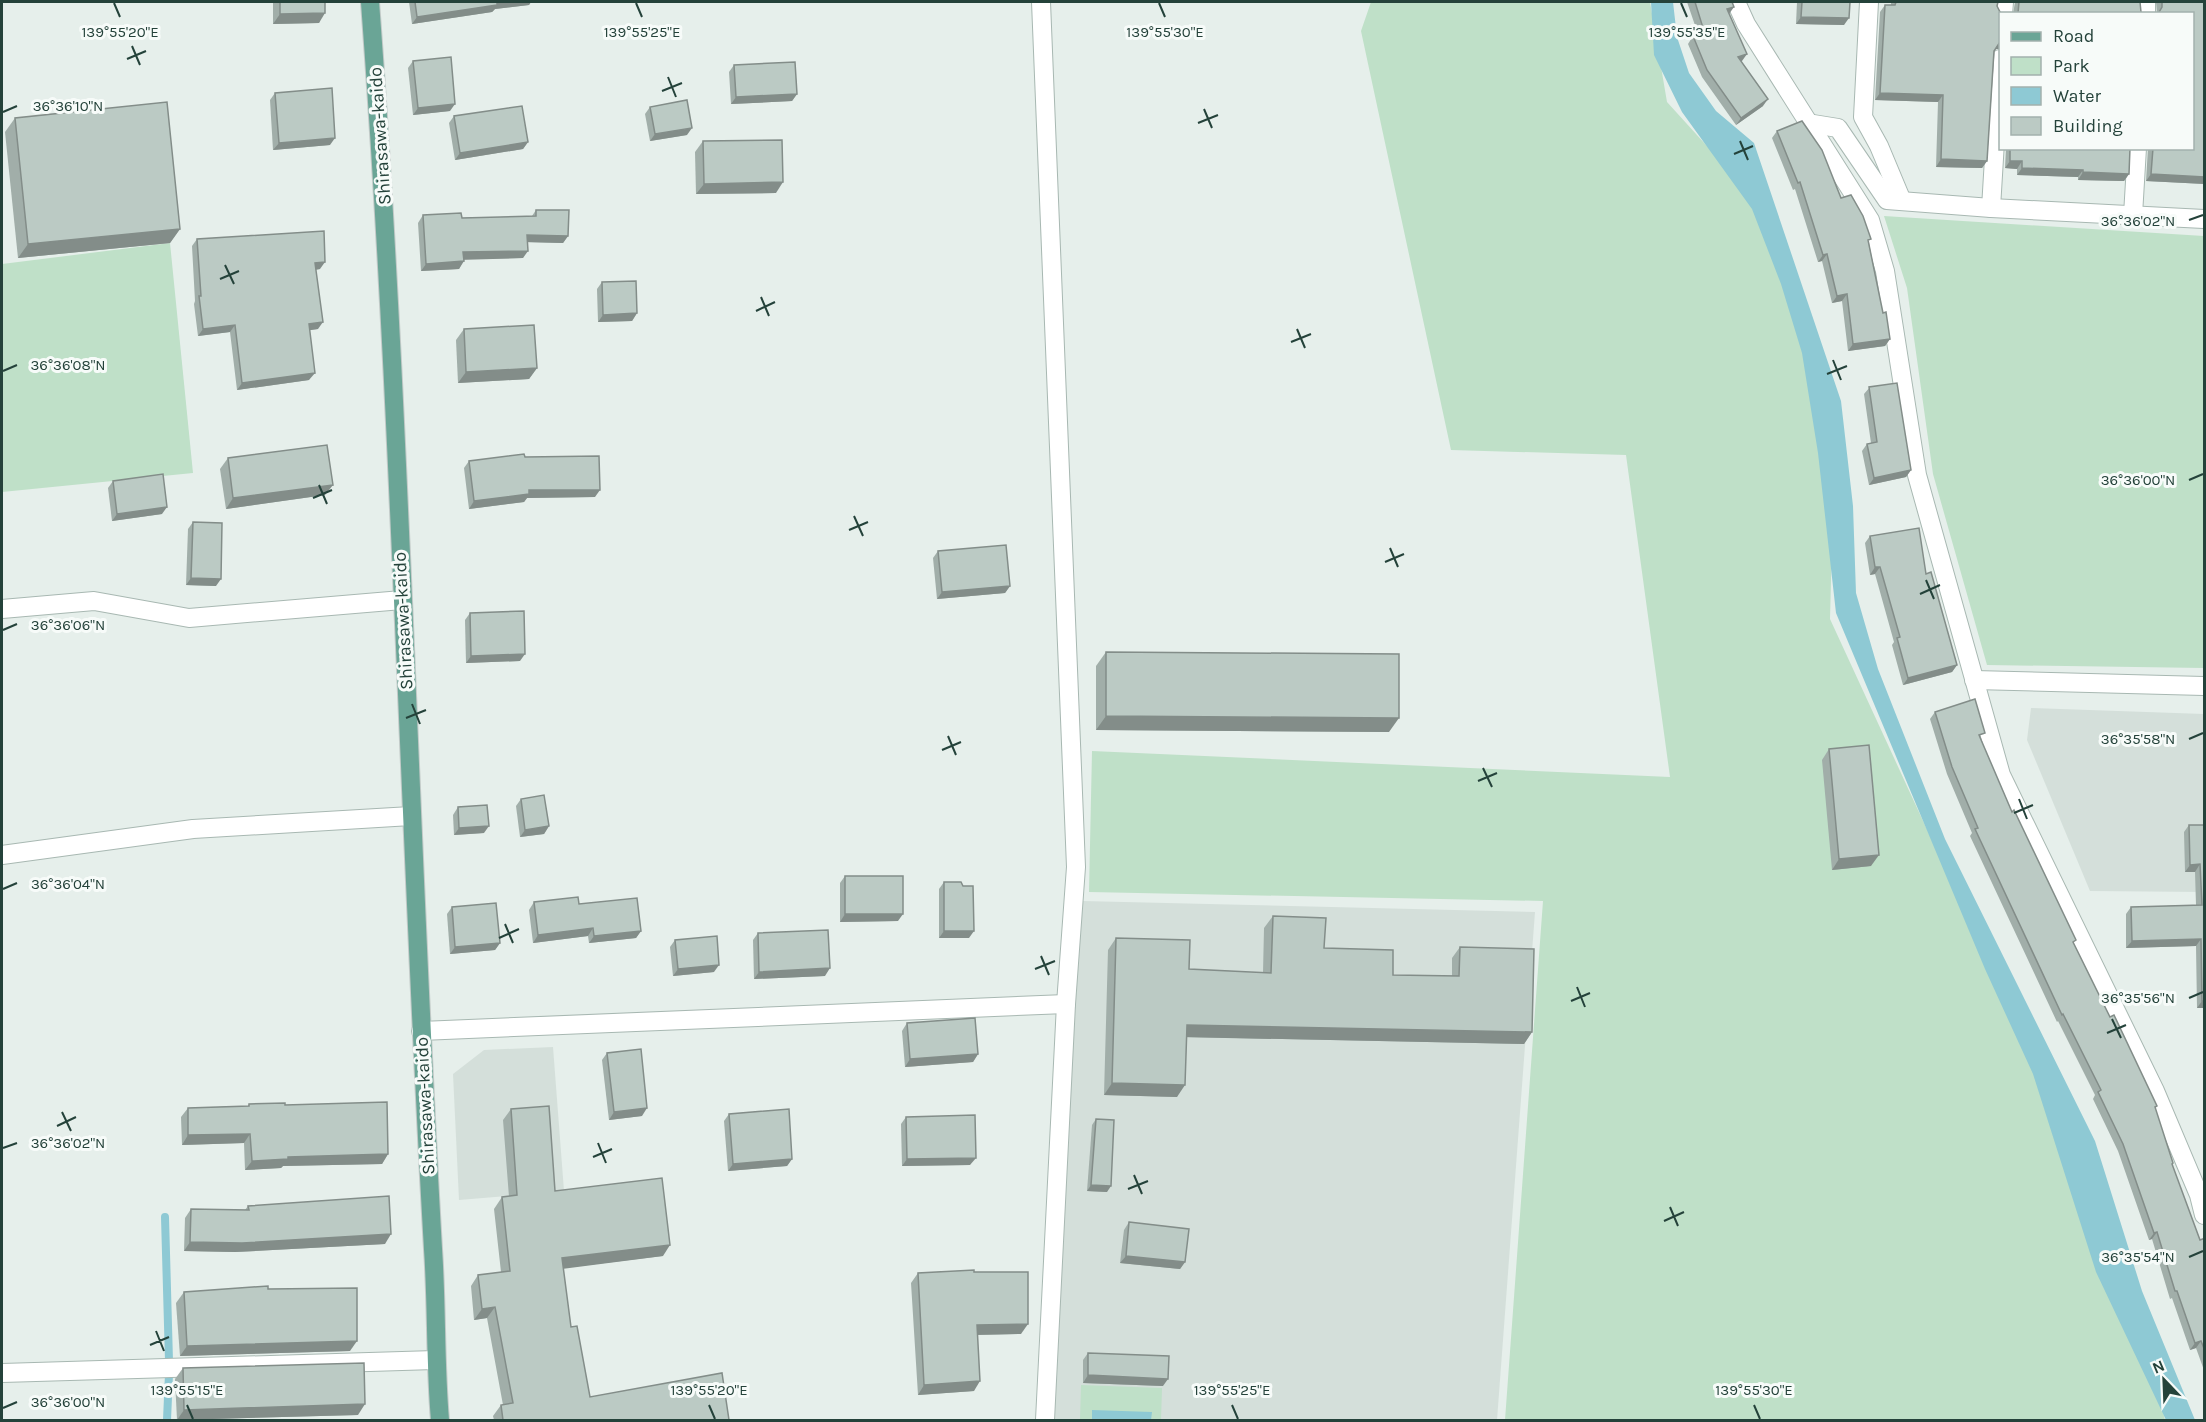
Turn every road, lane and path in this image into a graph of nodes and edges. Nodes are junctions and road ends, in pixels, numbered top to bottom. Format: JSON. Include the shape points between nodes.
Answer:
{"nodes":[{"id":1,"x":370,"y":2,"type":"edge"},
{"id":2,"x":1041,"y":2,"type":"edge"},
{"id":3,"x":1736,"y":2,"type":"edge"},
{"id":4,"x":1869,"y":2,"type":"edge"},
{"id":5,"x":1999,"y":89,"type":"edge"},
{"id":6,"x":1807,"y":123,"type":"junction"},
{"id":7,"x":2137,"y":150,"type":"edge"},
{"id":8,"x":1902,"y":201,"type":"junction"},
{"id":9,"x":1991,"y":208,"type":"junction"},
{"id":10,"x":2133,"y":215,"type":"junction"},
{"id":11,"x":2205,"y":219,"type":"edge"},
{"id":12,"x":402,"y":600,"type":"junction"},
{"id":13,"x":2,"y":609,"type":"edge"},
{"id":14,"x":1974,"y":680,"type":"junction"},
{"id":15,"x":2205,"y":686,"type":"edge"},
{"id":16,"x":411,"y":816,"type":"junction"},
{"id":17,"x":2,"y":855,"type":"edge"},
{"id":18,"x":1066,"y":1004,"type":"junction"},
{"id":19,"x":421,"y":1031,"type":"junction"},
{"id":20,"x":2202,"y":1199,"type":"edge"},
{"id":21,"x":2205,"y":1215,"type":"edge"},
{"id":22,"x":435,"y":1360,"type":"junction"},
{"id":23,"x":2,"y":1373,"type":"edge"},
{"id":24,"x":440,"y":1420,"type":"edge"},
{"id":25,"x":1045,"y":1420,"type":"edge"}],
"edges":[{"from":1,"to":12,"type":"main road","name":"Shirasawa-kaido","via":[[384,197]]},
{"from":2,"to":18,"type":"street","via":[[1076,867]]},
{"from":3,"to":6,"type":"street"},
{"from":4,"to":8,"type":"street","via":[[1863,117]]},
{"from":5,"to":9,"type":"street"},
{"from":6,"to":8,"type":"street","via":[[1838,128],[1887,200]]},
{"from":6,"to":14,"type":"street","via":[[1870,220],[1885,271],[1917,474]]},
{"from":7,"to":10,"type":"street"},
{"from":8,"to":9,"type":"street"},
{"from":9,"to":10,"type":"street"},
{"from":10,"to":11,"type":"street"},
{"from":12,"to":13,"type":"street","via":[[189,618],[93,601]]},
{"from":12,"to":16,"type":"main road","name":"Shirasawa-kaido"},
{"from":14,"to":15,"type":"street"},
{"from":14,"to":20,"type":"street","via":[[2001,775],[2155,1091]]},
{"from":16,"to":17,"type":"street","via":[[193,830]]},
{"from":16,"to":19,"type":"main road","name":"Shirasawa-kaido"},
{"from":18,"to":19,"type":"street"},
{"from":18,"to":25,"type":"street"},
{"from":19,"to":22,"type":"main road","name":"Shirasawa-kaido","via":[[434,1257]]},
{"from":20,"to":21,"type":"street"},
{"from":22,"to":23,"type":"street"},
{"from":22,"to":24,"type":"main road","name":"Shirasawa-kaido"}]}
